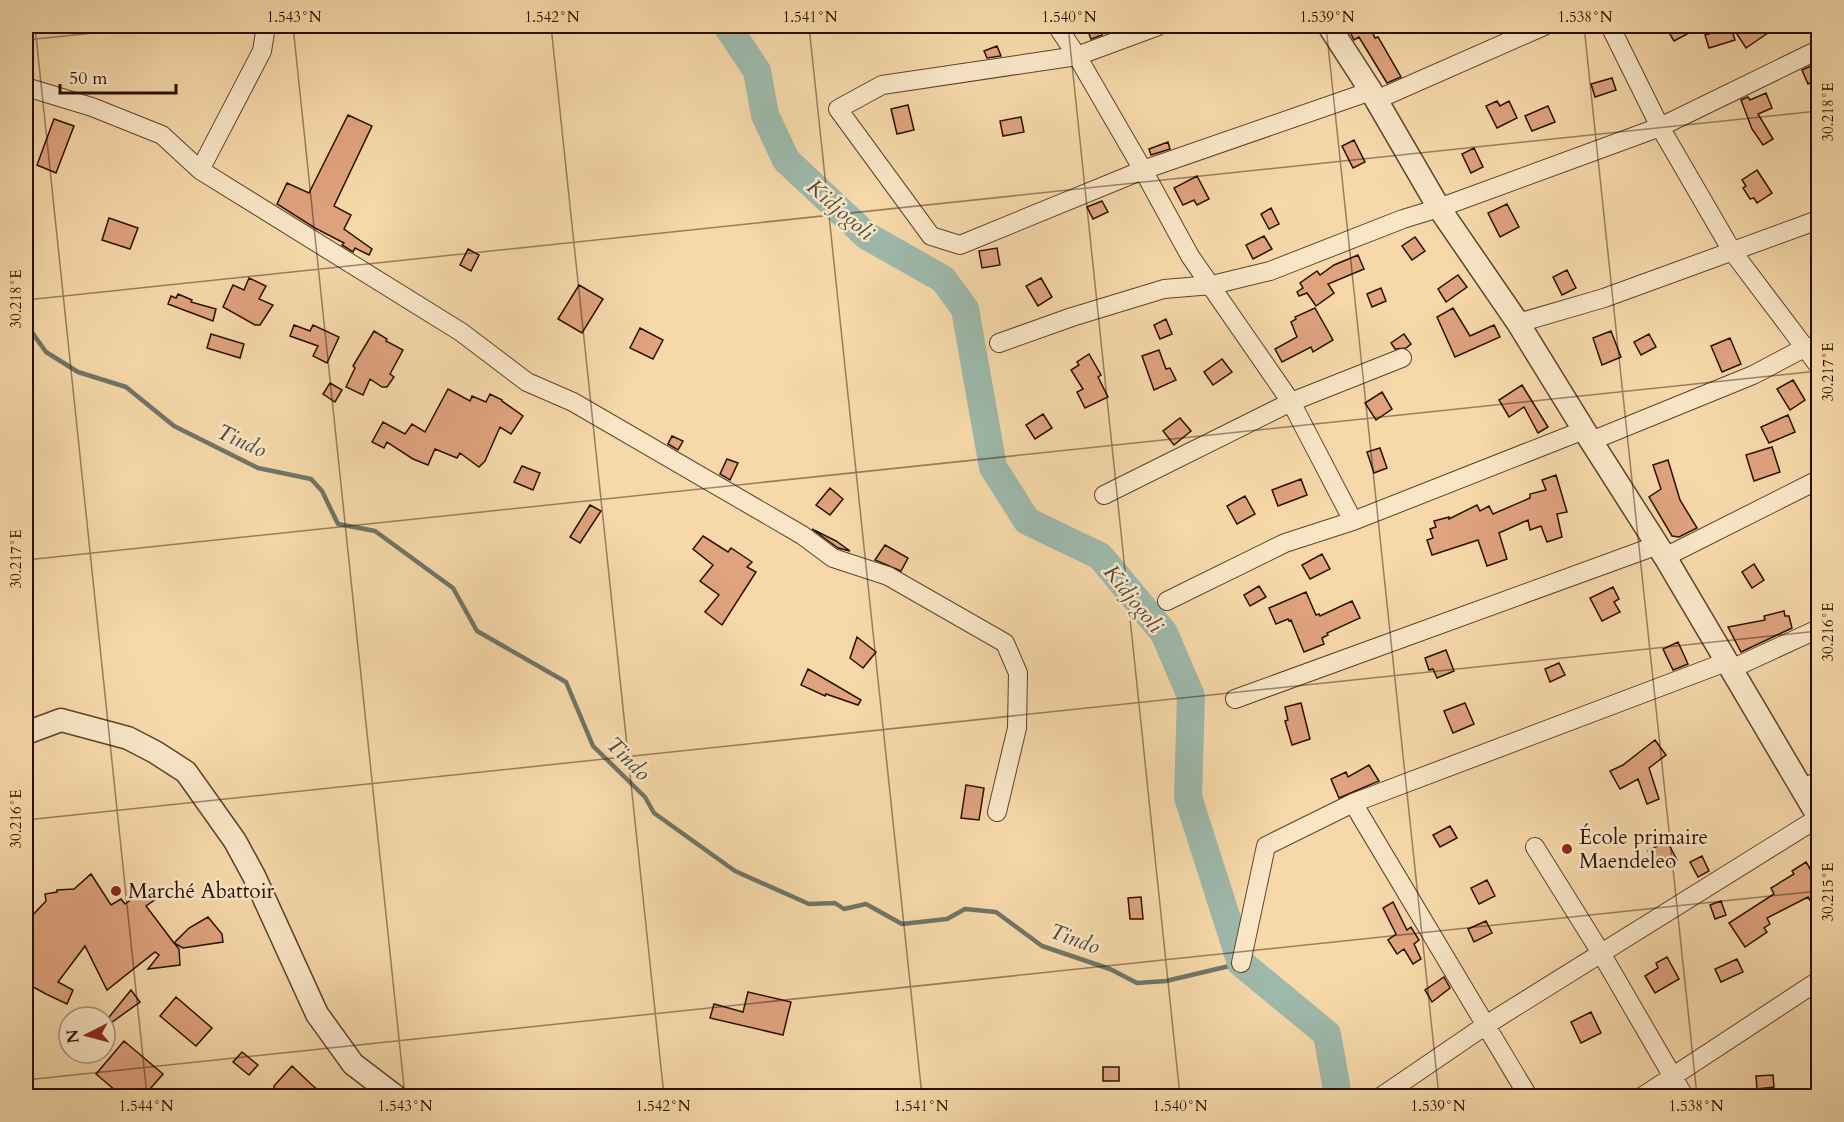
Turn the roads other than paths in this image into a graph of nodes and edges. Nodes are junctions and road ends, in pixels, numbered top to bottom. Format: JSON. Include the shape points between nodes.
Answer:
{"nodes":[{"id":1,"x":266,"y":26,"type":"edge"},
{"id":2,"x":1057,"y":26,"type":"edge"},
{"id":3,"x":1158,"y":26,"type":"edge"},
{"id":4,"x":1329,"y":26,"type":"edge"},
{"id":5,"x":1544,"y":26,"type":"edge"},
{"id":6,"x":1610,"y":26,"type":"edge"},
{"id":7,"x":1818,"y":50,"type":"edge"},
{"id":8,"x":1077,"y":56,"type":"junction"},
{"id":9,"x":26,"y":87,"type":"edge"},
{"id":10,"x":1373,"y":95,"type":"junction"},
{"id":11,"x":1660,"y":127,"type":"junction"},
{"id":12,"x":200,"y":170,"type":"junction"},
{"id":13,"x":1143,"y":170,"type":"junction"},
{"id":14,"x":1439,"y":208,"type":"junction"},
{"id":15,"x":1818,"y":220,"type":"edge"},
{"id":16,"x":1732,"y":251,"type":"junction"},
{"id":17,"x":1212,"y":285,"type":"junction"},
{"id":18,"x":1518,"y":323,"type":"junction"},
{"id":19,"x":999,"y":343,"type":"dead end"},
{"id":20,"x":1812,"y":347,"type":"edge"},
{"id":21,"x":1402,"y":358,"type":"dead end"},
{"id":22,"x":1818,"y":366,"type":"edge"},
{"id":23,"x":1291,"y":402,"type":"junction"},
{"id":24,"x":1587,"y":436,"type":"junction"},
{"id":25,"x":1818,"y":480,"type":"edge"},
{"id":26,"x":1104,"y":495,"type":"dead end"},
{"id":27,"x":1353,"y":521,"type":"junction"},
{"id":28,"x":1661,"y":551,"type":"junction"},
{"id":29,"x":1167,"y":601,"type":"dead end"},
{"id":30,"x":1818,"y":629,"type":"edge"},
{"id":31,"x":1729,"y":665,"type":"junction"},
{"id":32,"x":1235,"y":699,"type":"dead end"},
{"id":33,"x":26,"y":733,"type":"edge"},
{"id":34,"x":1810,"y":785,"type":"edge"},
{"id":35,"x":1353,"y":803,"type":"junction"},
{"id":36,"x":997,"y":812,"type":"dead end"},
{"id":37,"x":1818,"y":817,"type":"edge"},
{"id":38,"x":1535,"y":847,"type":"dead end"},
{"id":39,"x":1601,"y":953,"type":"junction"},
{"id":40,"x":1241,"y":963,"type":"dead end"},
{"id":41,"x":1818,"y":981,"type":"edge"},
{"id":42,"x":1486,"y":1025,"type":"junction"},
{"id":43,"x":1673,"y":1078,"type":"junction"},
{"id":44,"x":395,"y":1096,"type":"edge"},
{"id":45,"x":1382,"y":1096,"type":"edge"},
{"id":46,"x":1528,"y":1096,"type":"edge"},
{"id":47,"x":1643,"y":1096,"type":"edge"},
{"id":48,"x":1684,"y":1096,"type":"edge"}],
"edges":[{"from":1,"to":12,"type":"street","via":[[262,51]]},
{"from":2,"to":8,"type":"street"},
{"from":3,"to":8,"type":"street"},
{"from":4,"to":10,"type":"street"},
{"from":5,"to":10,"type":"street"},
{"from":6,"to":11,"type":"street"},
{"from":7,"to":11,"type":"street"},
{"from":8,"to":13,"type":"street"},
{"from":8,"to":13,"type":"street","via":[[882,85],[838,109],[931,236],[960,245]]},
{"from":9,"to":12,"type":"street","via":[[92,107],[162,135]]},
{"from":10,"to":13,"type":"street"},
{"from":10,"to":14,"type":"street"},
{"from":11,"to":14,"type":"street"},
{"from":11,"to":16,"type":"street"},
{"from":12,"to":36,"type":"street","via":[[461,332],[527,382],[584,408],[802,535],[833,558],[888,576],[1005,643],[1018,673],[1017,728]]},
{"from":13,"to":17,"type":"street","via":[[1190,256]]},
{"from":14,"to":17,"type":"street","via":[[1270,271]]},
{"from":14,"to":18,"type":"street"},
{"from":15,"to":16,"type":"street"},
{"from":16,"to":18,"type":"street","via":[[1604,298]]},
{"from":16,"to":20,"type":"street"},
{"from":17,"to":19,"type":"street","via":[[1164,289]]},
{"from":17,"to":23,"type":"street"},
{"from":18,"to":24,"type":"street"},
{"from":20,"to":22,"type":"street"},
{"from":20,"to":24,"type":"street","via":[[1753,375]]},
{"from":21,"to":23,"type":"street"},
{"from":23,"to":26,"type":"street"},
{"from":23,"to":27,"type":"street"},
{"from":24,"to":27,"type":"street"},
{"from":24,"to":28,"type":"street"},
{"from":25,"to":28,"type":"street"},
{"from":27,"to":29,"type":"street","via":[[1285,543]]},
{"from":28,"to":31,"type":"street"},
{"from":28,"to":32,"type":"street"},
{"from":30,"to":31,"type":"street"},
{"from":31,"to":34,"type":"street"},
{"from":31,"to":35,"type":"street"},
{"from":33,"to":44,"type":"street","via":[[61,720],[128,738],[186,772],[236,841],[318,1014],[353,1064]]},
{"from":34,"to":37,"type":"street"},
{"from":35,"to":40,"type":"street","via":[[1266,846]]},
{"from":35,"to":42,"type":"street"},
{"from":37,"to":39,"type":"street"},
{"from":38,"to":39,"type":"street"},
{"from":39,"to":42,"type":"street"},
{"from":39,"to":43,"type":"street"},
{"from":41,"to":43,"type":"street"},
{"from":42,"to":45,"type":"street"},
{"from":42,"to":46,"type":"street"},
{"from":43,"to":47,"type":"street"},
{"from":43,"to":48,"type":"street"}]}
